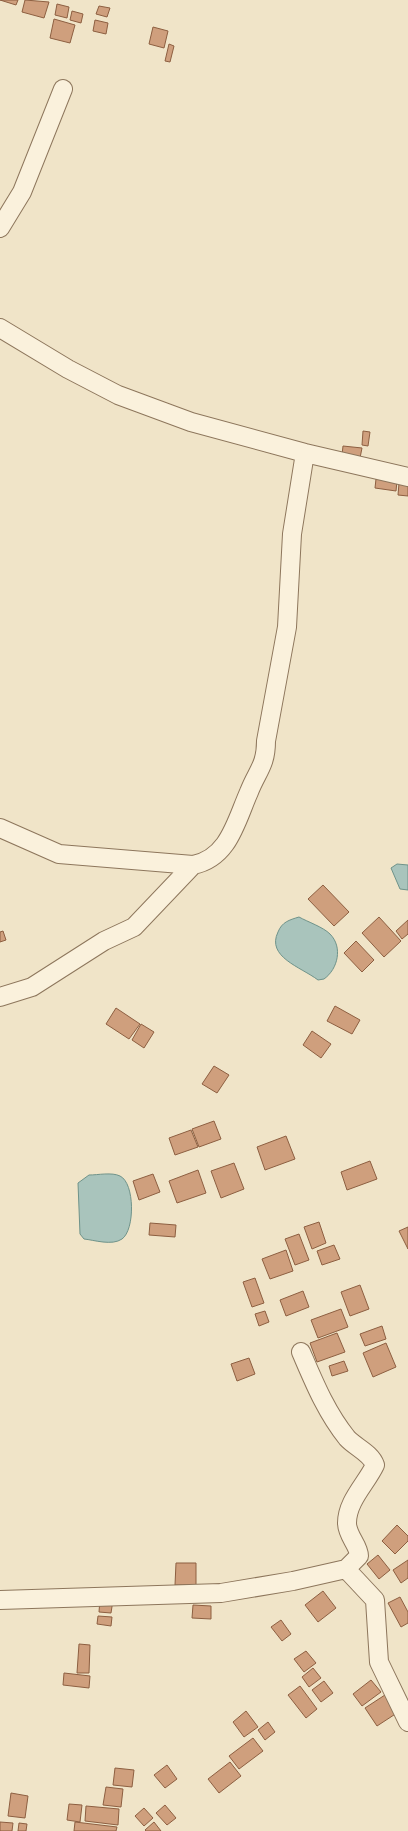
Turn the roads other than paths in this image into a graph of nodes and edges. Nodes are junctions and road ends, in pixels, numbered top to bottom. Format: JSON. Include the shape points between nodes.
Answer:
{"nodes":[{"id":1,"x":63,"y":89,"type":"dead end"},
{"id":2,"x":0,"y":228,"type":"edge"},
{"id":3,"x":0,"y":328,"type":"edge"},
{"id":4,"x":306,"y":454,"type":"junction"},
{"id":5,"x":408,"y":477,"type":"edge"},
{"id":6,"x":0,"y":828,"type":"edge"},
{"id":7,"x":193,"y":865,"type":"junction"},
{"id":8,"x":0,"y":997,"type":"edge"},
{"id":9,"x":301,"y":1352,"type":"dead end"},
{"id":10,"x":346,"y":1569,"type":"junction"},
{"id":11,"x":0,"y":1600,"type":"edge"},
{"id":12,"x":408,"y":1722,"type":"edge"}],
"edges":[{"from":1,"to":2,"type":"street","via":[[22,192]]},
{"from":3,"to":4,"type":"street","via":[[118,395],[191,422]]},
{"from":4,"to":5,"type":"street"},
{"from":4,"to":7,"type":"street","via":[[292,534],[287,627],[263,766],[249,791],[238,824],[220,852],[204,863]]},
{"from":6,"to":7,"type":"street","via":[[64,856]]},
{"from":7,"to":8,"type":"street","via":[[134,927],[104,941],[32,987]]},
{"from":9,"to":10,"type":"street","via":[[321,1399],[348,1438],[375,1465],[350,1506],[347,1522],[359,1556]]},
{"from":10,"to":11,"type":"street","via":[[222,1592]]},
{"from":10,"to":12,"type":"street","via":[[375,1600],[379,1662]]}]}
